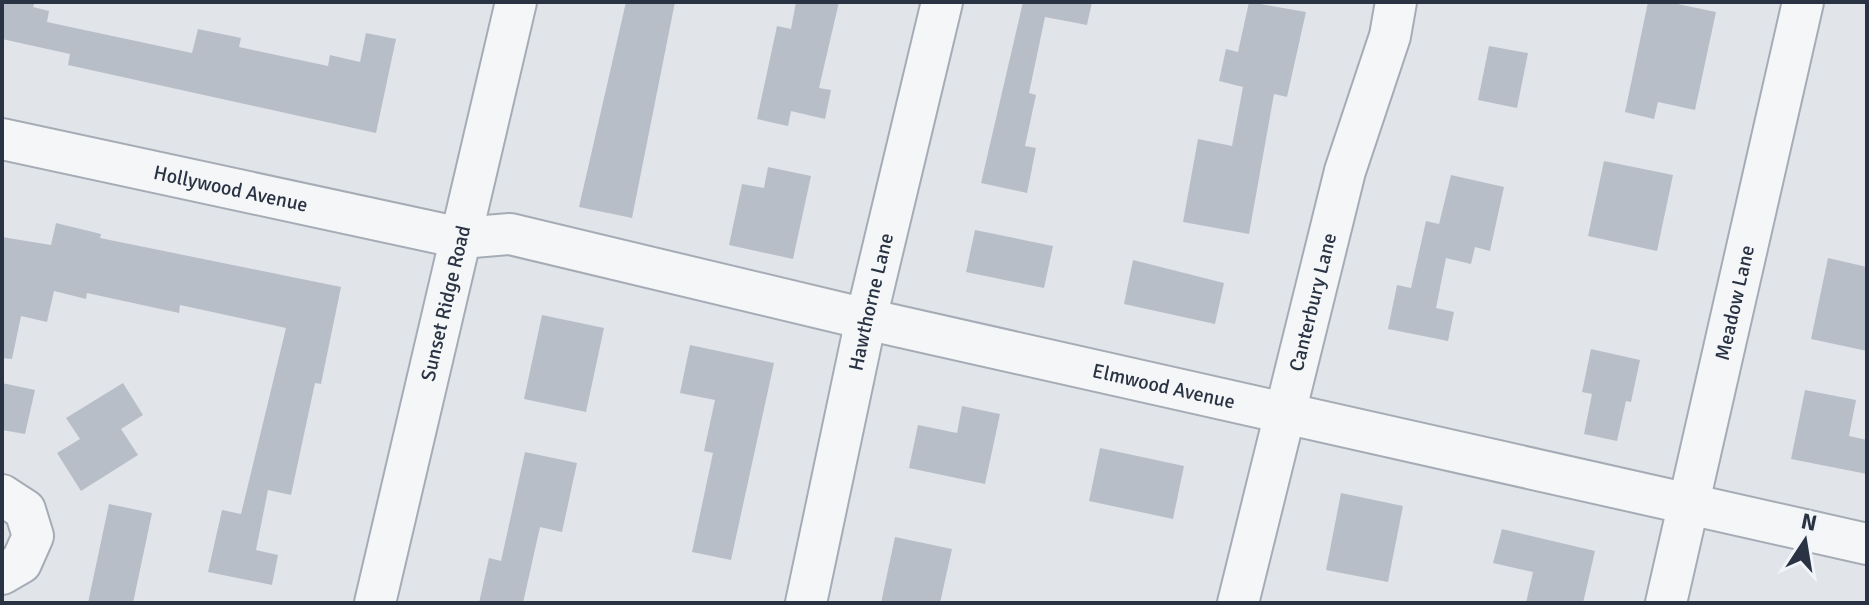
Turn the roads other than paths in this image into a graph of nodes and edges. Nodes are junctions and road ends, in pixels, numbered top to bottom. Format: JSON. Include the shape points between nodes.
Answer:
{"nodes":[{"id":1,"x":516,"y":2,"type":"edge"},
{"id":2,"x":942,"y":2,"type":"edge"},
{"id":3,"x":1396,"y":2,"type":"edge"},
{"id":4,"x":1803,"y":2,"type":"edge"},
{"id":5,"x":2,"y":139,"type":"edge"},
{"id":6,"x":461,"y":238,"type":"junction"},
{"id":7,"x":866,"y":319,"type":"junction"},
{"id":8,"x":1283,"y":414,"type":"junction"},
{"id":9,"x":2,"y":495,"type":"edge"},
{"id":10,"x":1689,"y":502,"type":"junction"},
{"id":11,"x":1867,"y":544,"type":"edge"},
{"id":12,"x":2,"y":574,"type":"edge"},
{"id":13,"x":375,"y":603,"type":"edge"},
{"id":14,"x":806,"y":603,"type":"edge"},
{"id":15,"x":1238,"y":603,"type":"edge"},
{"id":16,"x":1666,"y":603,"type":"edge"}],
"edges":[{"from":1,"to":6,"type":"street","name":"Sunset Ridge Road"},
{"from":2,"to":7,"type":"street","name":"Hawthorne Lane"},
{"from":3,"to":8,"type":"street","name":"Canterbury Lane","via":[[1390,36],[1345,171]]},
{"from":4,"to":10,"type":"street","name":"Meadow Lane"},
{"from":5,"to":6,"type":"street","name":"Hollywood Avenue"},
{"from":6,"to":7,"type":"street","name":"Elmwood Avenue","via":[[510,234]]},
{"from":6,"to":13,"type":"street","name":"Sunset Ridge Road"},
{"from":7,"to":8,"type":"street","name":"Elmwood Avenue"},
{"from":7,"to":14,"type":"street","name":"Hawthorne Lane"},
{"from":8,"to":10,"type":"street","name":"Elmwood Avenue"},
{"from":8,"to":15,"type":"street","name":"Canterbury Lane"},
{"from":9,"to":12,"type":"street","via":[[25,510],[33,536],[21,563]]},
{"from":10,"to":11,"type":"street","name":"Elmwood Avenue"},
{"from":10,"to":16,"type":"street","name":"Meadow Lane"}]}
